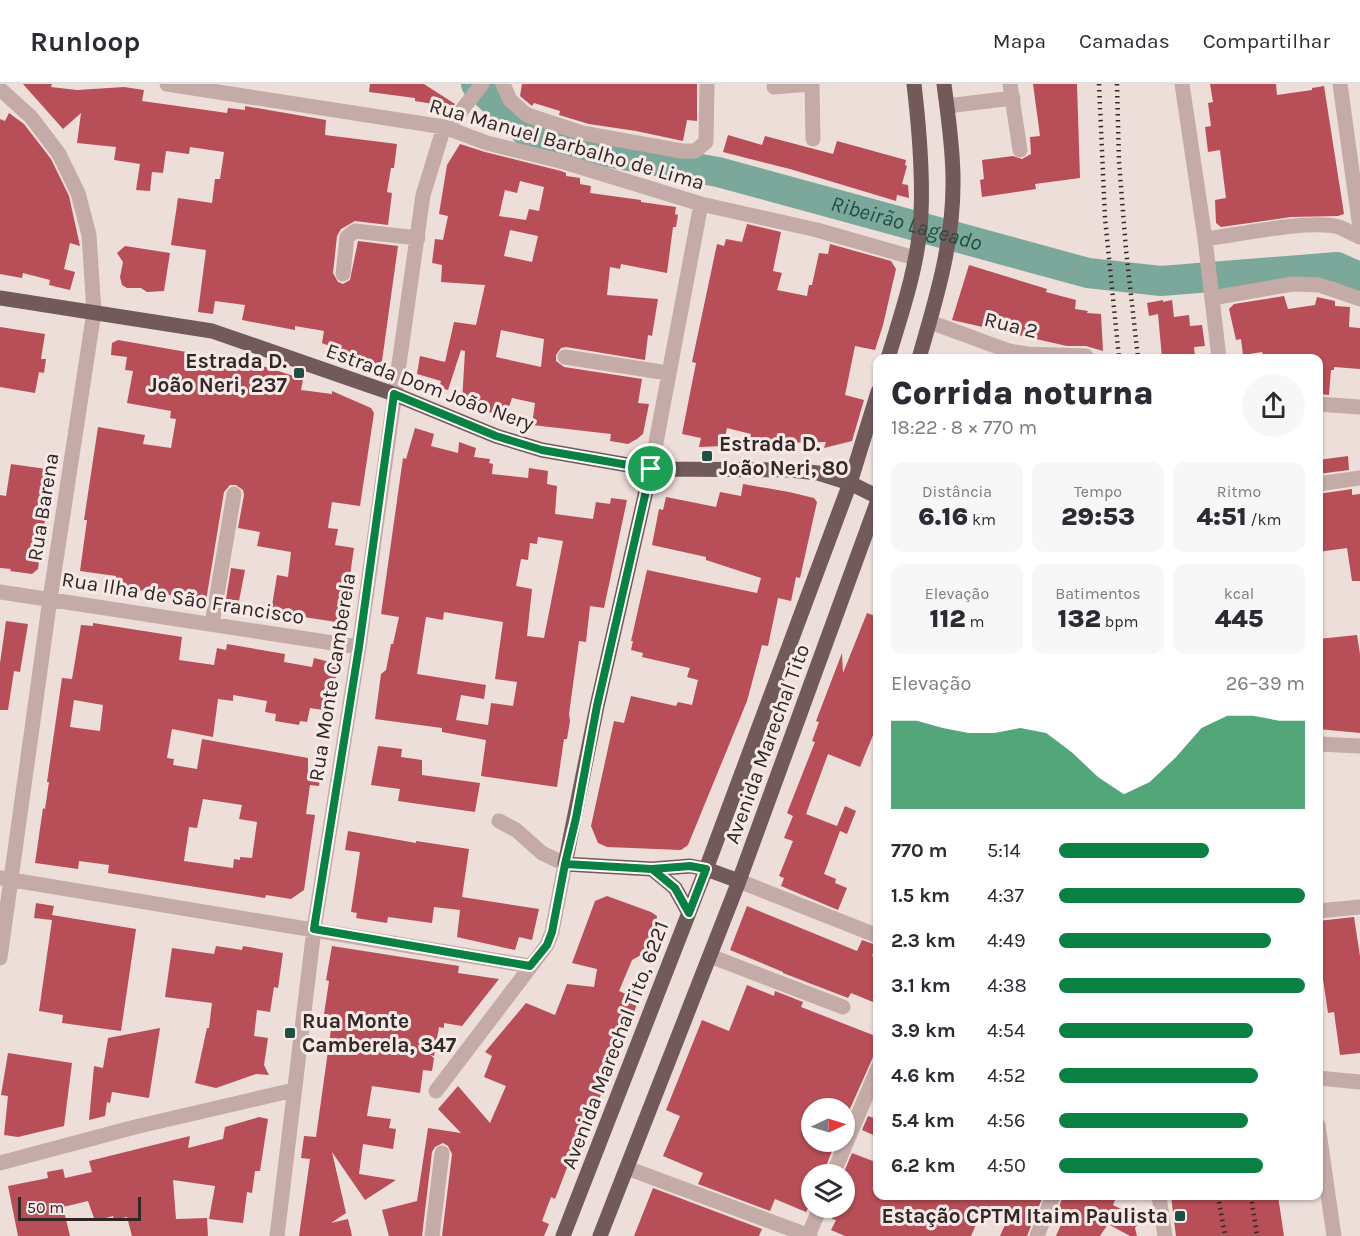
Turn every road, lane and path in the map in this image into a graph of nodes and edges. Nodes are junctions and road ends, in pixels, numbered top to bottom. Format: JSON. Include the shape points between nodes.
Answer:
{"nodes":[{"id":1,"x":167,"y":84,"type":"edge"},
{"id":2,"x":482,"y":84,"type":"edge"},
{"id":3,"x":503,"y":84,"type":"edge"},
{"id":4,"x":707,"y":84,"type":"edge"},
{"id":5,"x":811,"y":84,"type":"edge"},
{"id":6,"x":914,"y":84,"type":"edge"},
{"id":7,"x":944,"y":84,"type":"edge"},
{"id":8,"x":1182,"y":84,"type":"edge"},
{"id":9,"x":1340,"y":84,"type":"edge"},
{"id":10,"x":774,"y":87,"type":"dead end"},
{"id":11,"x":0,"y":89,"type":"edge"},
{"id":12,"x":1011,"y":91,"type":"edge"},
{"id":13,"x":947,"y":106,"type":"junction"},
{"id":14,"x":449,"y":123,"type":"junction"},
{"id":15,"x":813,"y":140,"type":"dead end"},
{"id":16,"x":1020,"y":150,"type":"dead end"},
{"id":17,"x":701,"y":204,"type":"junction"},
{"id":18,"x":1360,"y":228,"type":"edge"},
{"id":19,"x":1360,"y":237,"type":"edge"},
{"id":20,"x":418,"y":238,"type":"junction"},
{"id":21,"x":1205,"y":246,"type":"junction"},
{"id":22,"x":916,"y":252,"type":"junction"},
{"id":23,"x":344,"y":274,"type":"dead end"},
{"id":24,"x":1211,"y":291,"type":"junction"},
{"id":25,"x":0,"y":298,"type":"edge"},
{"id":26,"x":1360,"y":299,"type":"edge"},
{"id":27,"x":94,"y":312,"type":"junction"},
{"id":28,"x":930,"y":322,"type":"junction"},
{"id":29,"x":889,"y":354,"type":"edge"},
{"id":30,"x":920,"y":354,"type":"edge"},
{"id":31,"x":1007,"y":354,"type":"edge"},
{"id":32,"x":1219,"y":354,"type":"edge"},
{"id":33,"x":565,"y":357,"type":"dead end"},
{"id":34,"x":668,"y":373,"type":"junction"},
{"id":35,"x":394,"y":394,"type":"junction"},
{"id":36,"x":1323,"y":404,"type":"edge"},
{"id":37,"x":1360,"y":407,"type":"edge"},
{"id":38,"x":873,"y":408,"type":"edge"},
{"id":39,"x":651,"y":469,"type":"junction"},
{"id":40,"x":1360,"y":478,"type":"edge"},
{"id":41,"x":850,"y":483,"type":"junction"},
{"id":42,"x":1323,"y":483,"type":"edge"},
{"id":43,"x":234,"y":494,"type":"dead end"},
{"id":44,"x":873,"y":495,"type":"edge"},
{"id":45,"x":873,"y":512,"type":"edge"},
{"id":46,"x":0,"y":592,"type":"edge"},
{"id":47,"x":50,"y":599,"type":"junction"},
{"id":48,"x":212,"y":624,"type":"junction"},
{"id":49,"x":359,"y":647,"type":"junction"},
{"id":50,"x":1323,"y":744,"type":"edge"},
{"id":51,"x":1360,"y":746,"type":"edge"},
{"id":52,"x":499,"y":821,"type":"dead end"},
{"id":53,"x":565,"y":864,"type":"junction"},
{"id":54,"x":652,"y":869,"type":"junction"},
{"id":55,"x":706,"y":869,"type":"junction"},
{"id":56,"x":6,"y":879,"type":"edge"},
{"id":57,"x":739,"y":881,"type":"junction"},
{"id":58,"x":1360,"y":907,"type":"edge"},
{"id":59,"x":1323,"y":911,"type":"edge"},
{"id":60,"x":689,"y":913,"type":"junction"},
{"id":61,"x":314,"y":929,"type":"junction"},
{"id":62,"x":873,"y":934,"type":"edge"},
{"id":63,"x":710,"y":956,"type":"junction"},
{"id":64,"x":0,"y":958,"type":"edge"},
{"id":65,"x":530,"y":966,"type":"junction"},
{"id":66,"x":843,"y":1007,"type":"dead end"},
{"id":67,"x":1323,"y":1078,"type":"edge"},
{"id":68,"x":873,"y":1080,"type":"edge"},
{"id":69,"x":1360,"y":1082,"type":"edge"},
{"id":70,"x":294,"y":1090,"type":"junction"},
{"id":71,"x":436,"y":1091,"type":"dead end"},
{"id":72,"x":442,"y":1153,"type":"dead end"},
{"id":73,"x":1323,"y":1160,"type":"edge"},
{"id":74,"x":0,"y":1163,"type":"edge"},
{"id":75,"x":837,"y":1164,"type":"edge"},
{"id":76,"x":627,"y":1168,"type":"junction"},
{"id":77,"x":1051,"y":1200,"type":"edge"},
{"id":78,"x":1160,"y":1200,"type":"edge"},
{"id":79,"x":816,"y":1218,"type":"edge"},
{"id":80,"x":277,"y":1236,"type":"edge"},
{"id":81,"x":432,"y":1236,"type":"edge"},
{"id":82,"x":564,"y":1236,"type":"edge"},
{"id":83,"x":600,"y":1236,"type":"edge"},
{"id":84,"x":809,"y":1236,"type":"edge"},
{"id":85,"x":1037,"y":1236,"type":"edge"},
{"id":86,"x":1165,"y":1236,"type":"edge"},
{"id":87,"x":1334,"y":1236,"type":"edge"}],
"edges":[{"from":1,"to":14,"type":"street","name":"Rua Manuel Barbalho de Lima"},
{"from":2,"to":14,"type":"street"},
{"from":3,"to":4,"type":"street","via":[[510,100],[527,115],[582,133],[682,152],[695,151],[706,142]]},
{"from":5,"to":10,"type":"street"},
{"from":5,"to":15,"type":"street"},
{"from":6,"to":22,"type":"main road","via":[[921,214]]},
{"from":7,"to":13,"type":"main road"},
{"from":8,"to":21,"type":"street"},
{"from":9,"to":18,"type":"street"},
{"from":11,"to":27,"type":"street","name":"Rua Barena","via":[[38,126],[59,154],[78,193],[89,235]]},
{"from":12,"to":13,"type":"street"},
{"from":12,"to":16,"type":"street"},
{"from":13,"to":28,"type":"main road","via":[[953,181],[951,223]]},
{"from":14,"to":17,"type":"street","name":"Rua Manuel Barbalho de Lima","via":[[487,144],[564,162]]},
{"from":14,"to":20,"type":"street","name":"Rua Monte Camberela","via":[[423,195]]},
{"from":17,"to":22,"type":"street","name":"Rua Manuel Barbalho de Lima"},
{"from":17,"to":34,"type":"street"},
{"from":19,"to":21,"type":"street","via":[[1338,227],[1299,226]]},
{"from":20,"to":23,"type":"street","via":[[355,231],[347,237]]},
{"from":20,"to":35,"type":"street","name":"Rua Monte Camberela"},
{"from":21,"to":24,"type":"street"},
{"from":22,"to":29,"type":"main road"},
{"from":24,"to":26,"type":"street","via":[[1319,285]]},
{"from":24,"to":32,"type":"street"},
{"from":25,"to":27,"type":"main road","name":"Estrada Dom João Nery"},
{"from":27,"to":35,"type":"main road","name":"Estrada Dom João Nery","via":[[212,331]]},
{"from":27,"to":47,"type":"street","name":"Rua Barena"},
{"from":28,"to":30,"type":"main road"},
{"from":28,"to":31,"type":"street","name":"Rua 2"},
{"from":33,"to":34,"type":"street"},
{"from":34,"to":39,"type":"street"},
{"from":35,"to":39,"type":"main road","name":"Estrada Dom João Nery","via":[[496,436],[542,450]]},
{"from":35,"to":49,"type":"street","name":"Rua Monte Camberela"},
{"from":36,"to":37,"type":"street"},
{"from":38,"to":41,"type":"main road","name":"Avenida Marechal Tito"},
{"from":39,"to":41,"type":"main road","name":"Estrada Dom João Nery","via":[[790,470]]},
{"from":39,"to":53,"type":"main road"},
{"from":40,"to":42,"type":"street"},
{"from":41,"to":44,"type":"main road","name":"Estrada Dom João Nery"},
{"from":41,"to":55,"type":"main road","name":"Avenida Marechal Tito"},
{"from":43,"to":48,"type":"street"},
{"from":45,"to":57,"type":"main road","name":"Avenida Marechal Tito"},
{"from":46,"to":47,"type":"street","name":"Rua Ilha de São Francisco"},
{"from":47,"to":48,"type":"street","name":"Rua Ilha de São Francisco"},
{"from":47,"to":56,"type":"street","name":"Rua Barena"},
{"from":48,"to":49,"type":"street","name":"Rua Ilha de São Francisco"},
{"from":49,"to":61,"type":"street","name":"Rua Monte Camberela"},
{"from":50,"to":51,"type":"street"},
{"from":52,"to":53,"type":"street","via":[[542,853]]},
{"from":53,"to":54,"type":"main road"},
{"from":53,"to":65,"type":"street","via":[[552,932]]},
{"from":54,"to":55,"type":"main road"},
{"from":54,"to":60,"type":"main road","via":[[675,888]]},
{"from":55,"to":57,"type":"main road"},
{"from":55,"to":60,"type":"main road","name":"Avenida Marechal Tito, 6221"},
{"from":56,"to":61,"type":"street"},
{"from":56,"to":64,"type":"street","name":"Rua Barena"},
{"from":57,"to":62,"type":"street"},
{"from":57,"to":63,"type":"main road","name":"Avenida Marechal Tito"},
{"from":58,"to":59,"type":"street"},
{"from":60,"to":82,"type":"main road","name":"Avenida Marechal Tito, 6221"},
{"from":61,"to":65,"type":"street"},
{"from":61,"to":70,"type":"street","name":"Rua Monte Camberela"},
{"from":63,"to":66,"type":"street"},
{"from":63,"to":76,"type":"main road","name":"Avenida Marechal Tito"},
{"from":65,"to":71,"type":"street"},
{"from":67,"to":69,"type":"street"},
{"from":68,"to":75,"type":"street"},
{"from":70,"to":74,"type":"street"},
{"from":70,"to":80,"type":"street","name":"Rua Monte Camberela"},
{"from":72,"to":81,"type":"street"},
{"from":73,"to":87,"type":"street"},
{"from":76,"to":83,"type":"main road","name":"Avenida Marechal Tito"},
{"from":76,"to":84,"type":"street"},
{"from":77,"to":85,"type":"street"},
{"from":78,"to":86,"type":"street"},
{"from":79,"to":84,"type":"street"}]}
